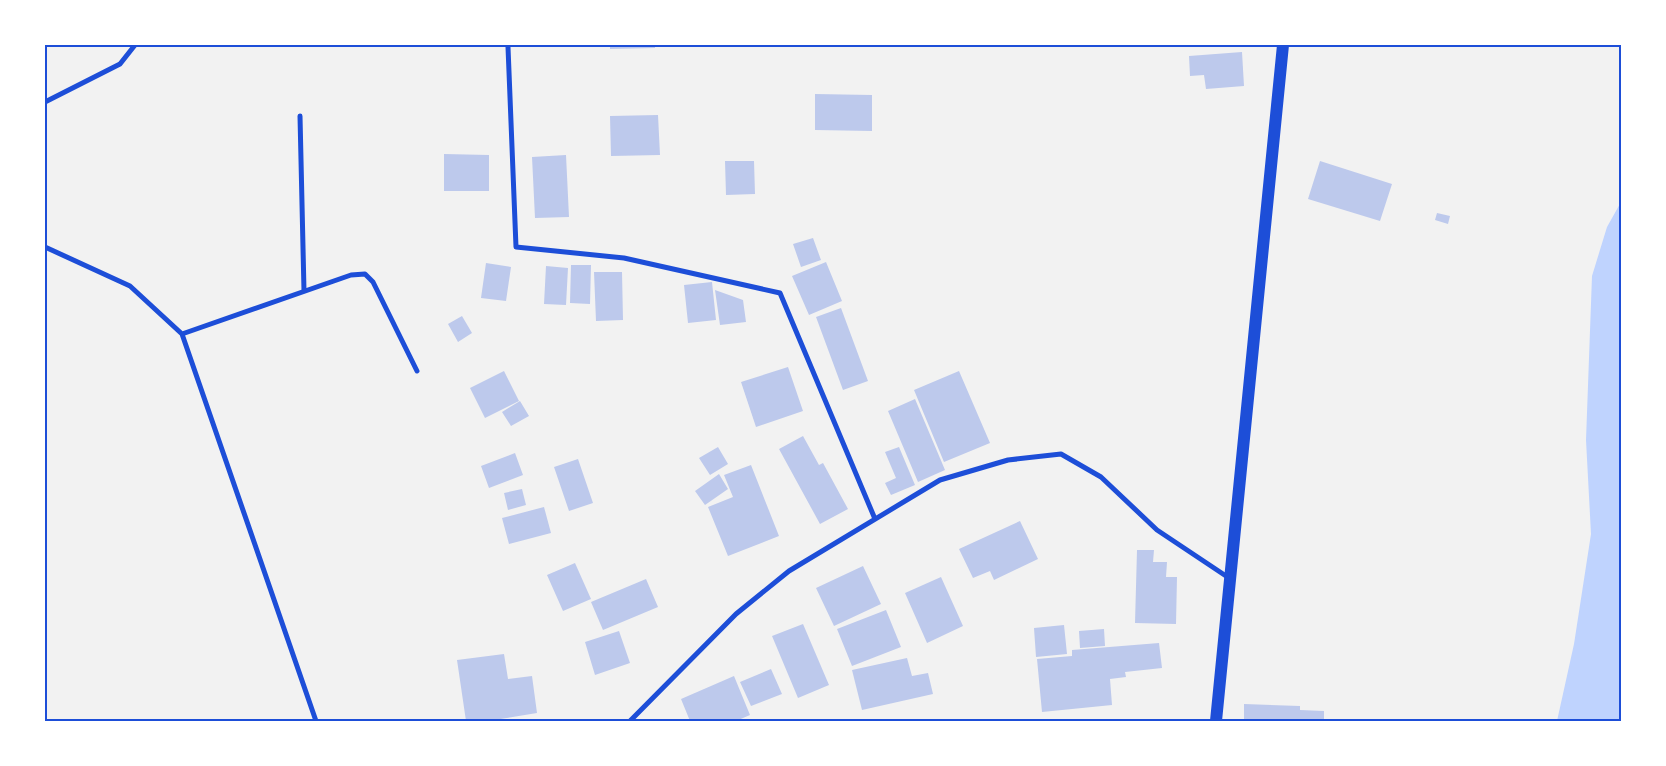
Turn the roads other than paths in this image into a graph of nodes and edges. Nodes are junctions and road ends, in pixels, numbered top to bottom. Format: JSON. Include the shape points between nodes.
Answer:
{"nodes":[{"id":1,"x":135,"y":45,"type":"edge"},
{"id":2,"x":1283,"y":45,"type":"edge"},
{"id":3,"x":508,"y":47,"type":"dead end"},
{"id":4,"x":45,"y":102,"type":"edge"},
{"id":5,"x":300,"y":116,"type":"dead end"},
{"id":6,"x":45,"y":247,"type":"edge"},
{"id":7,"x":304,"y":291,"type":"junction"},
{"id":8,"x":182,"y":334,"type":"junction"},
{"id":9,"x":417,"y":371,"type":"dead end"},
{"id":10,"x":875,"y":519,"type":"junction"},
{"id":11,"x":1231,"y":579,"type":"junction"},
{"id":12,"x":316,"y":721,"type":"edge"},
{"id":13,"x":630,"y":721,"type":"edge"},
{"id":14,"x":1216,"y":721,"type":"edge"}],
"edges":[{"from":1,"to":4,"type":"street","via":[[120,64]]},
{"from":2,"to":11,"type":"main road"},
{"from":3,"to":10,"type":"street","via":[[516,247],[624,258],[780,293]]},
{"from":5,"to":7,"type":"street"},
{"from":6,"to":8,"type":"street","via":[[130,286]]},
{"from":7,"to":8,"type":"street"},
{"from":7,"to":9,"type":"street","via":[[351,275],[365,274],[373,282]]},
{"from":8,"to":12,"type":"street"},
{"from":10,"to":11,"type":"street","via":[[940,480],[1008,460],[1061,454],[1101,477],[1157,530]]},
{"from":10,"to":13,"type":"street","via":[[782,577],[736,614]]},
{"from":11,"to":14,"type":"main road"}]}
